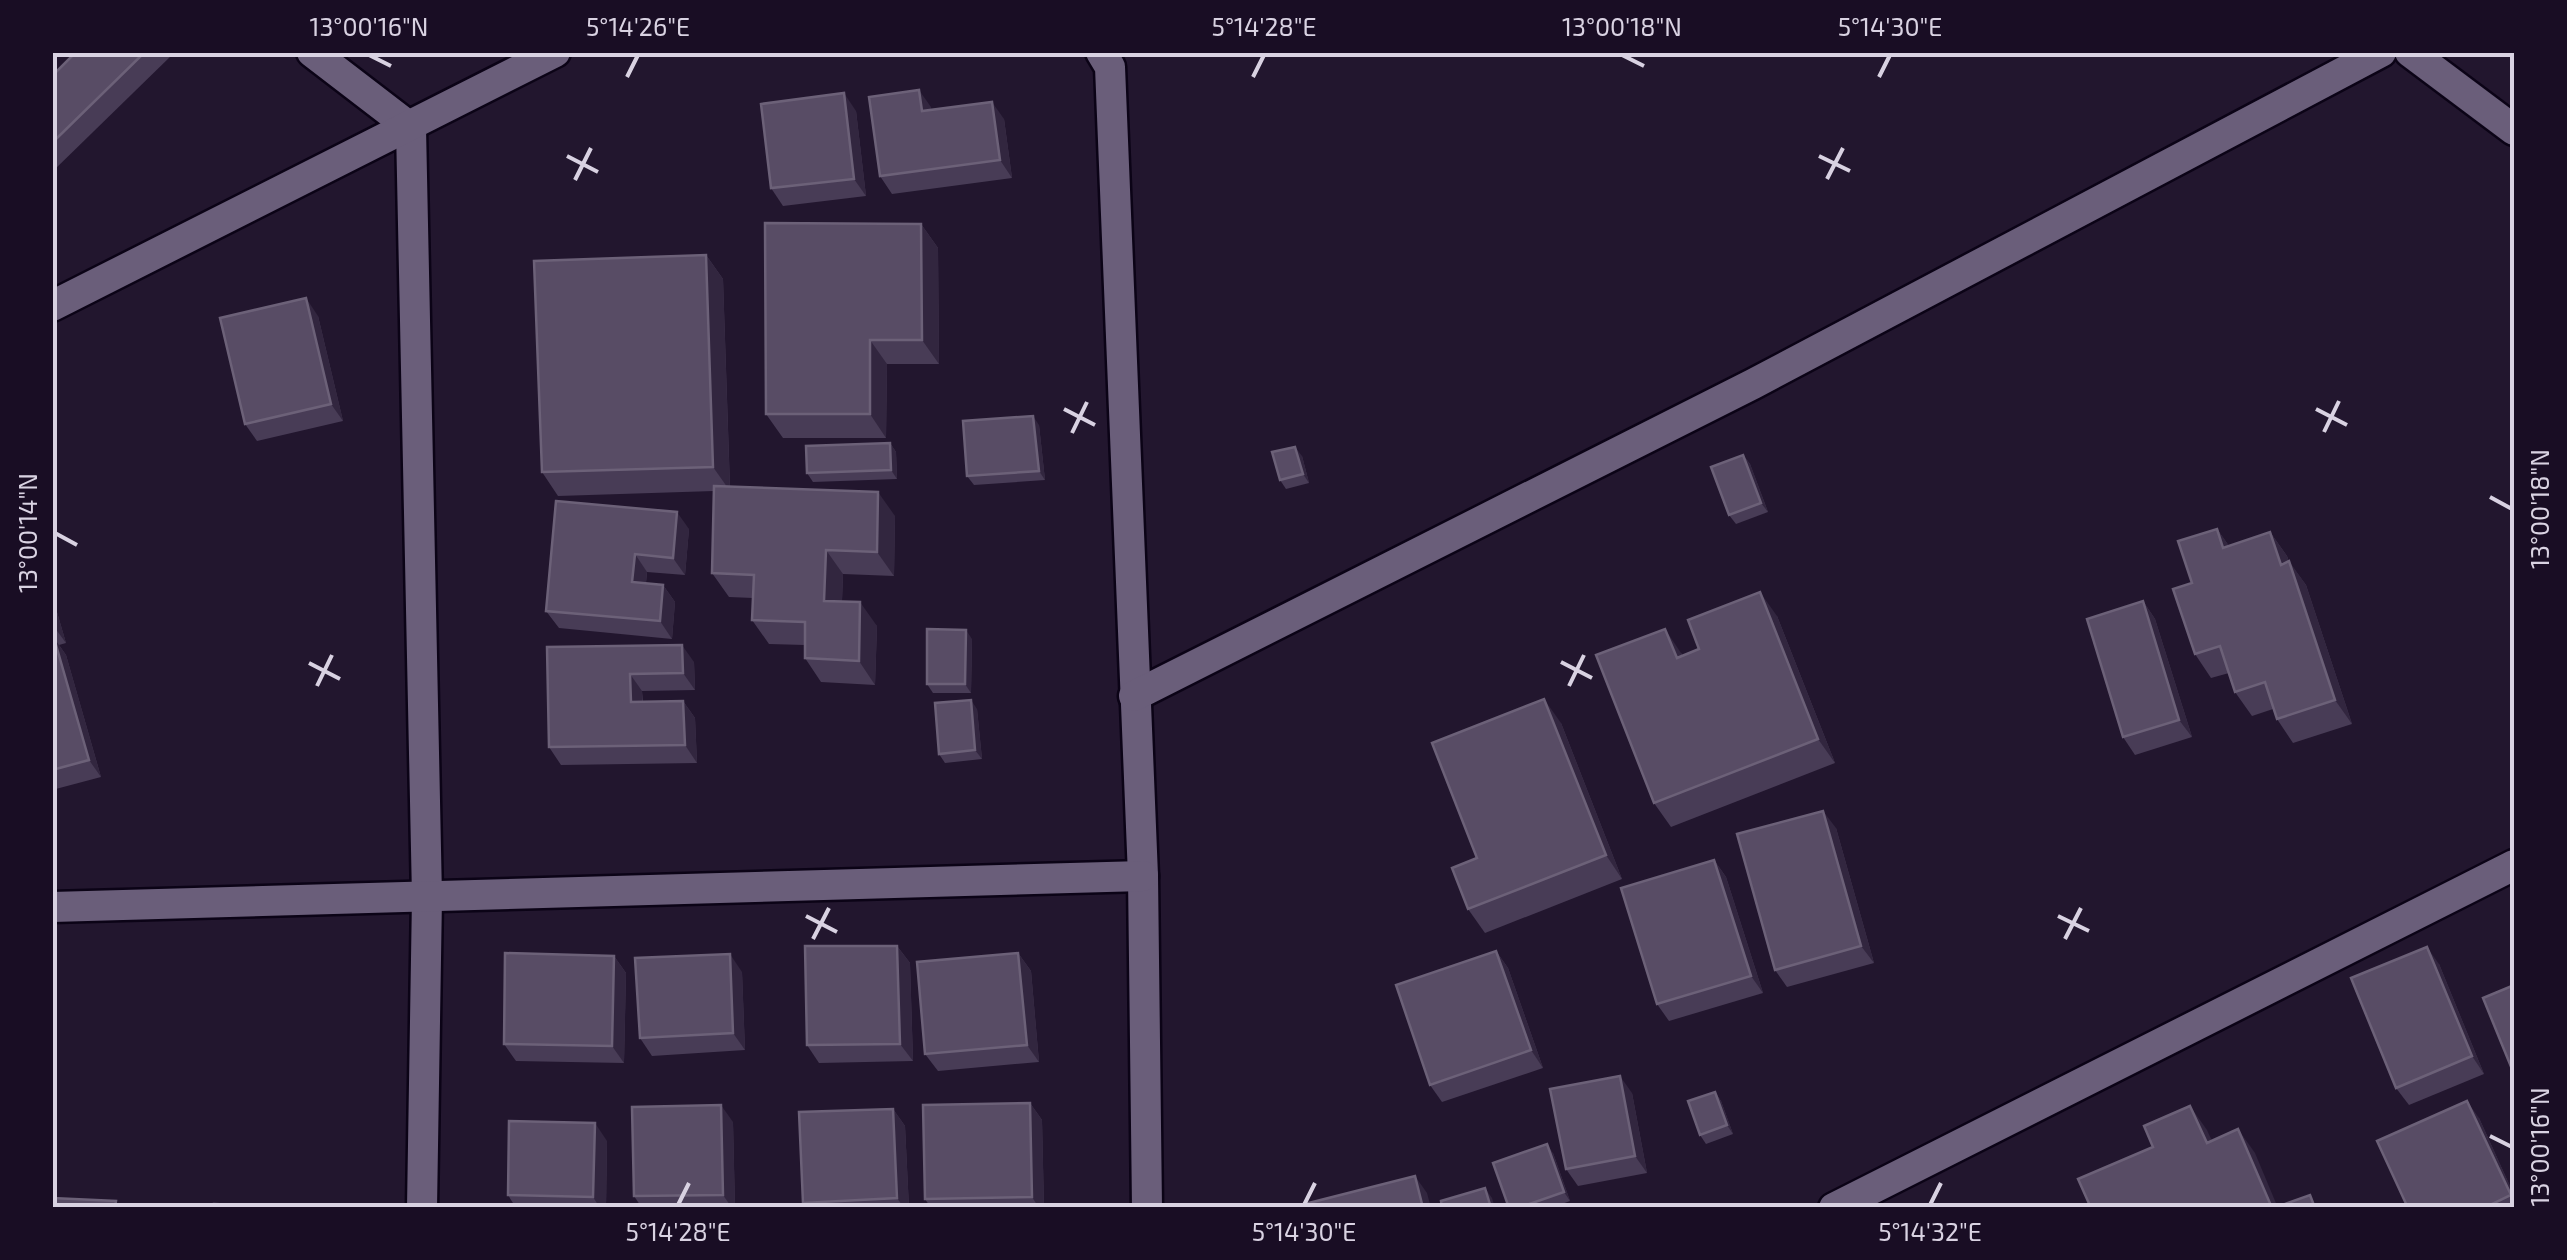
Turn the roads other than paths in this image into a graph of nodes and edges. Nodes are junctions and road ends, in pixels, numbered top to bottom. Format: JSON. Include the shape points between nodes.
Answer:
{"nodes":[{"id":1,"x":312,"y":52,"type":"edge"},
{"id":2,"x":555,"y":52,"type":"edge"},
{"id":3,"x":1101,"y":52,"type":"edge"},
{"id":4,"x":2380,"y":52,"type":"edge"},
{"id":5,"x":2410,"y":52,"type":"edge"},
{"id":6,"x":411,"y":128,"type":"junction"},
{"id":7,"x":2514,"y":130,"type":"edge"},
{"id":8,"x":52,"y":306,"type":"edge"},
{"id":9,"x":1134,"y":696,"type":"junction"},
{"id":10,"x":2514,"y":865,"type":"edge"},
{"id":11,"x":1143,"y":876,"type":"junction"},
{"id":12,"x":427,"y":897,"type":"junction"},
{"id":13,"x":52,"y":907,"type":"edge"},
{"id":14,"x":422,"y":1208,"type":"edge"},
{"id":15,"x":1148,"y":1208,"type":"edge"},
{"id":16,"x":1834,"y":1208,"type":"edge"}],
"edges":[{"from":1,"to":6,"type":"street"},
{"from":2,"to":6,"type":"street"},
{"from":3,"to":9,"type":"street","via":[[1110,67]]},
{"from":4,"to":9,"type":"street","via":[[1753,384]]},
{"from":5,"to":7,"type":"street"},
{"from":6,"to":8,"type":"street"},
{"from":6,"to":12,"type":"street"},
{"from":9,"to":11,"type":"street"},
{"from":10,"to":16,"type":"street"},
{"from":11,"to":12,"type":"street"},
{"from":11,"to":15,"type":"street"},
{"from":12,"to":13,"type":"street"},
{"from":12,"to":14,"type":"street"}]}
